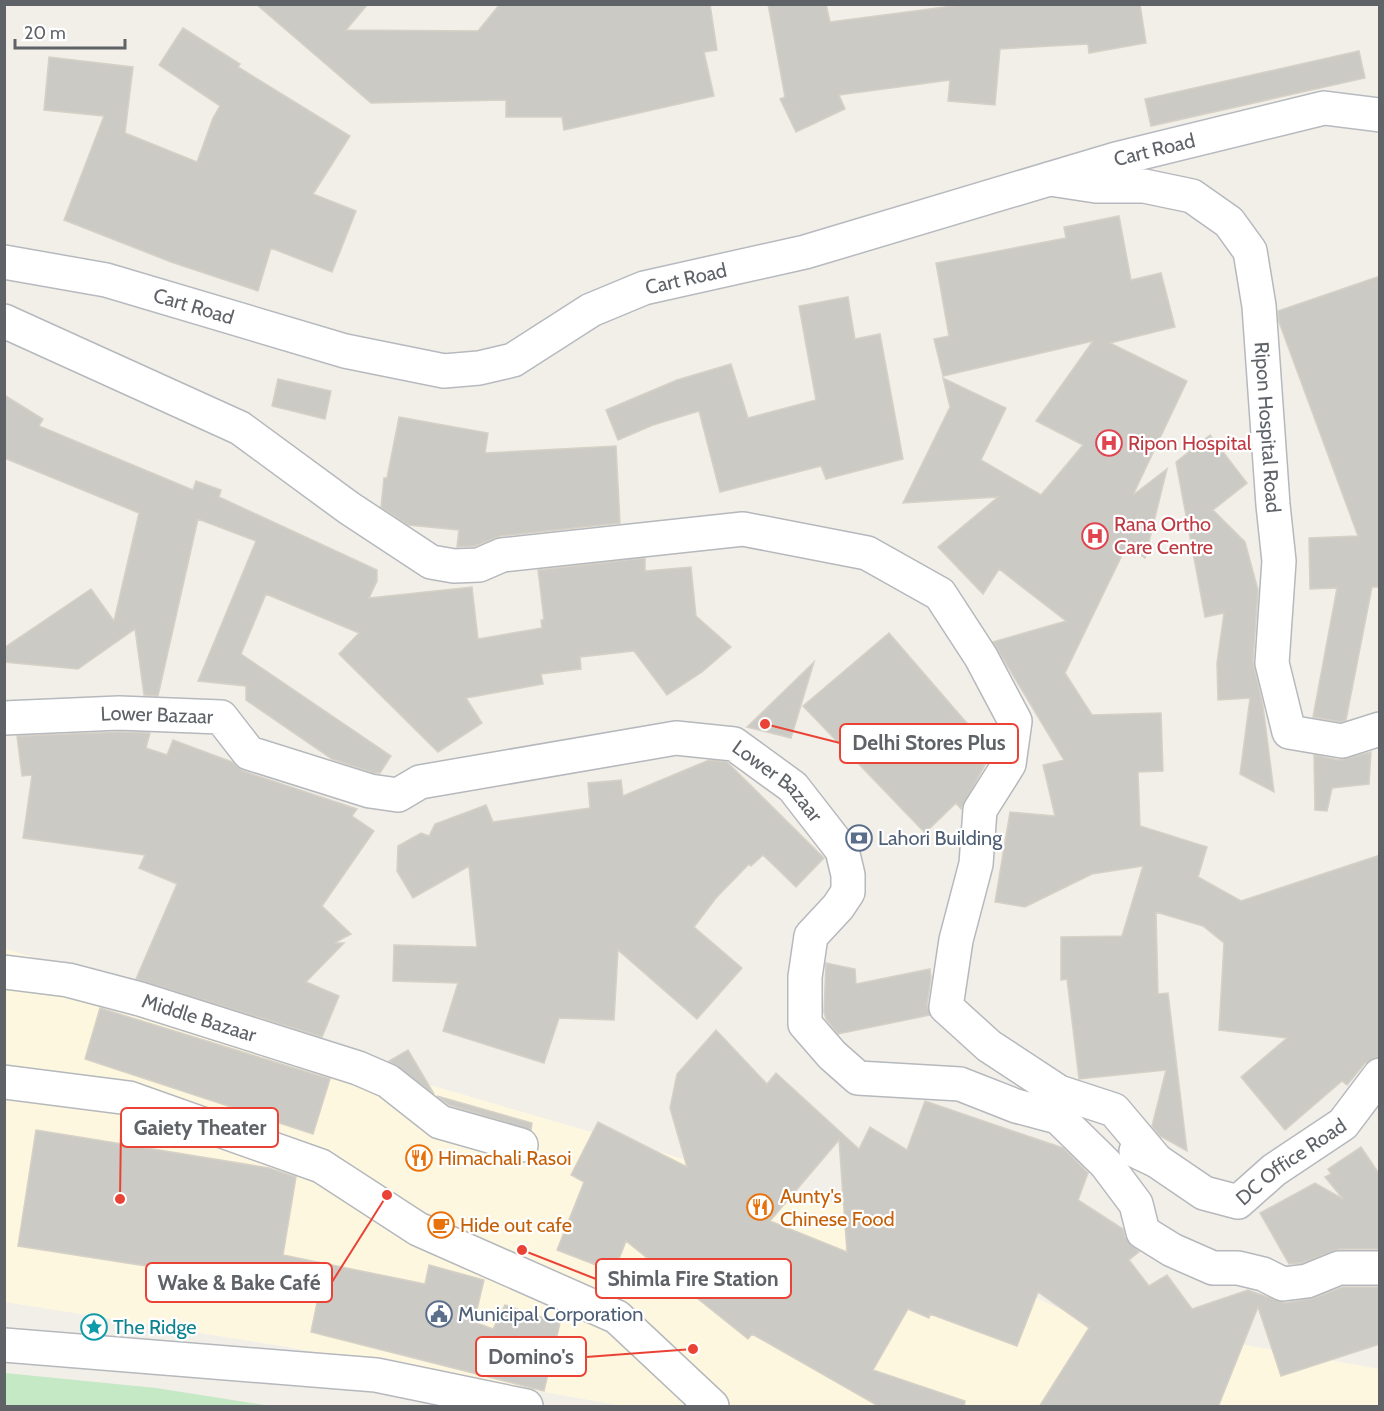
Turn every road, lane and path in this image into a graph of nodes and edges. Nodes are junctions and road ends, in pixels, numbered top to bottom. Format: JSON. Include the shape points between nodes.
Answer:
{"nodes":[{"id":1,"x":1380,"y":115,"type":"edge"},
{"id":2,"x":1050,"y":179,"type":"junction"},
{"id":3,"x":4,"y":262,"type":"edge"},
{"id":4,"x":4,"y":321,"type":"edge"},
{"id":5,"x":4,"y":718,"type":"edge"},
{"id":6,"x":1380,"y":729,"type":"edge"},
{"id":7,"x":4,"y":972,"type":"edge"},
{"id":8,"x":1380,"y":1075,"type":"edge"},
{"id":9,"x":4,"y":1082,"type":"edge"},
{"id":10,"x":1084,"y":1141,"type":"junction"},
{"id":11,"x":521,"y":1144,"type":"dead end"},
{"id":12,"x":1157,"y":1161,"type":"junction"},
{"id":13,"x":1380,"y":1268,"type":"edge"},
{"id":14,"x":4,"y":1345,"type":"edge"},
{"id":15,"x":526,"y":1407,"type":"edge"},
{"id":16,"x":712,"y":1407,"type":"edge"}],
"edges":[{"from":1,"to":2,"type":"street","name":"Cart Road","via":[[1324,108]]},
{"from":2,"to":3,"type":"street","name":"Cart Road","via":[[805,252],[644,288],[591,310],[513,360],[444,371],[345,351],[106,280]]},
{"from":2,"to":6,"type":"street","name":"Ripon Hospital Road","via":[[1096,186],[1144,186],[1192,196],[1229,222],[1250,251],[1259,306],[1279,561],[1272,663],[1289,732],[1342,741]]},
{"from":4,"to":12,"type":"street","via":[[240,428],[431,562],[479,565],[502,555],[743,529],[867,553],[940,594],[981,657],[1015,721],[1009,764],[980,810],[976,864],[956,940],[946,1007],[989,1046],[1059,1092],[1114,1110]]},
{"from":5,"to":10,"type":"street","name":"Lower Bazaar","via":[[109,713],[221,717],[249,753],[370,791],[398,795],[420,782],[676,738],[734,744],[793,787],[842,850],[848,892],[811,936],[805,977],[805,1024],[832,1055],[858,1078],[960,1084],[1058,1117]]},
{"from":7,"to":11,"type":"street","name":"Middle Bazaar","via":[[68,980],[140,999],[358,1068],[388,1082],[440,1122]]},
{"from":8,"to":12,"type":"street","name":"DC Office Road","via":[[1343,1124],[1274,1170],[1238,1202],[1204,1193]]},
{"from":9,"to":16,"type":"street","via":[[129,1098],[321,1166],[418,1228],[617,1317]]},
{"from":10,"to":12,"type":"street","name":"DC Office Road","via":[[1125,1146]]},
{"from":10,"to":13,"type":"street","name":"Lower Bazaar","via":[[1136,1204],[1143,1232],[1213,1268],[1238,1268],[1283,1284],[1307,1281],[1339,1268]]},
{"from":14,"to":15,"type":"street","via":[[376,1375]]}]}
